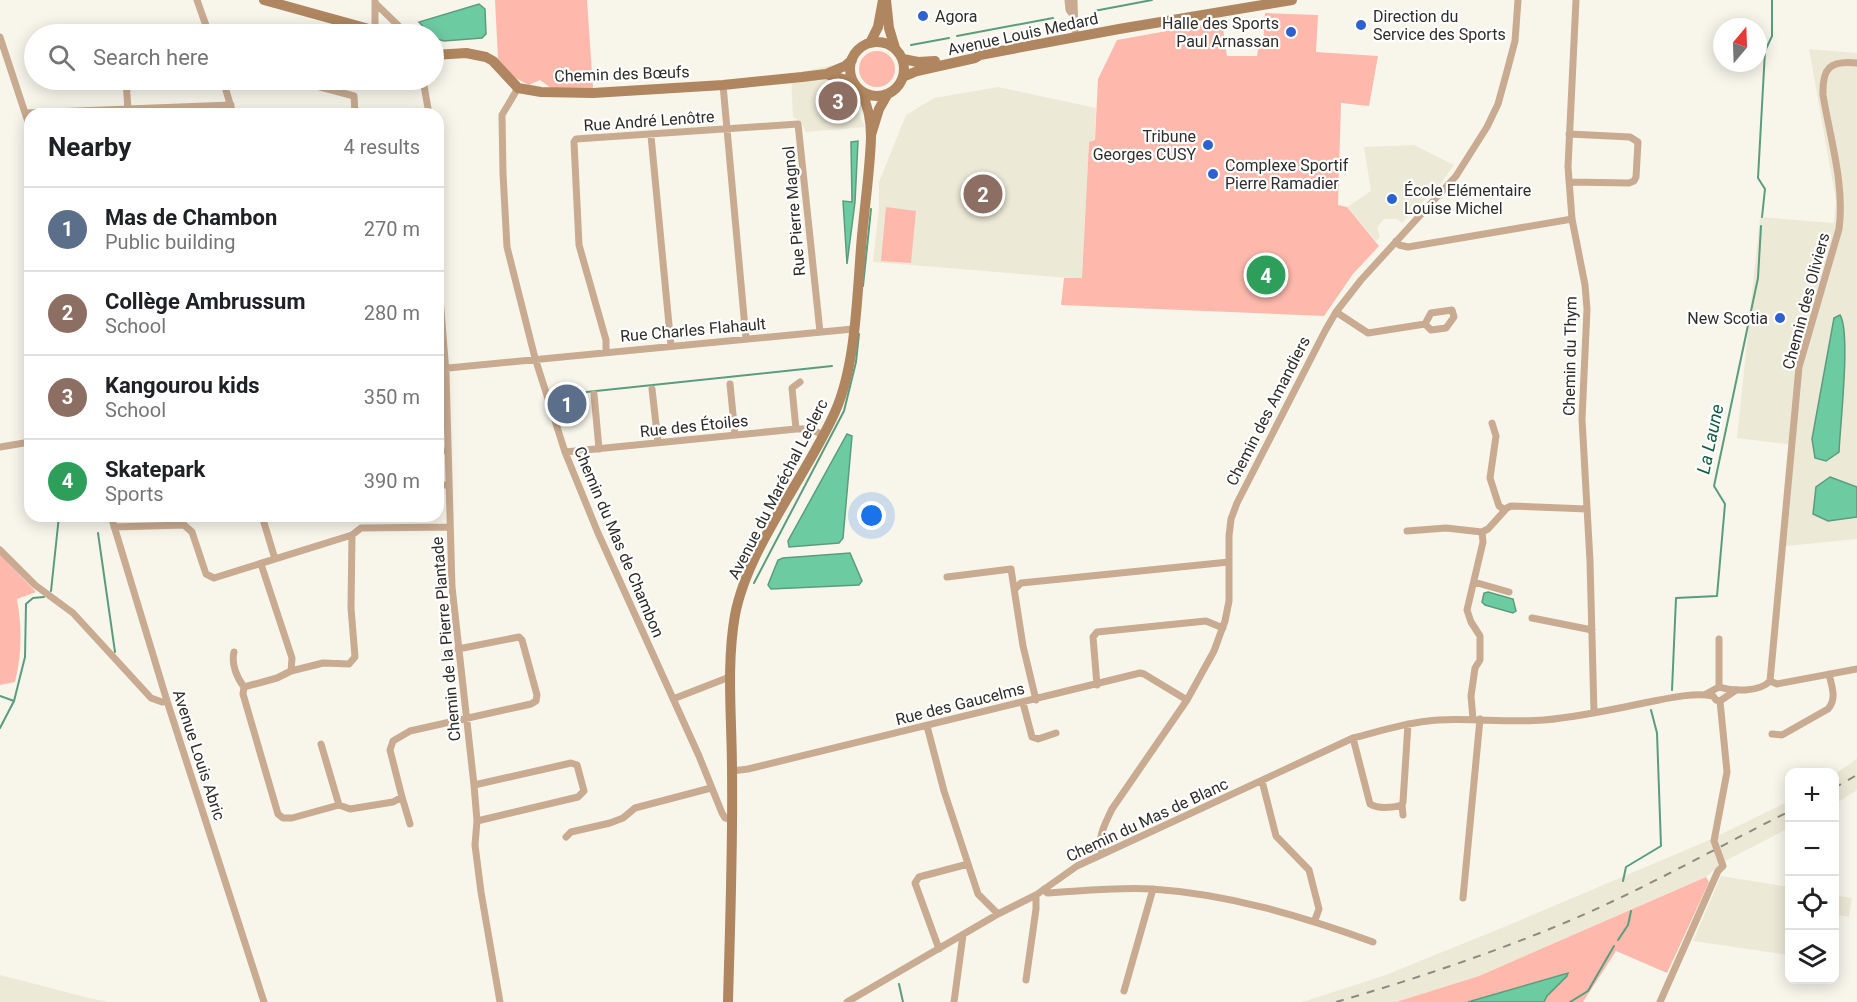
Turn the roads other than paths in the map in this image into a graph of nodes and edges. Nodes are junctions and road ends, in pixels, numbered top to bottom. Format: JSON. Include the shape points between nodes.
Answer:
{"nodes":[{"id":1,"x":197,"y":0,"type":"edge"},
{"id":2,"x":264,"y":0,"type":"edge"},
{"id":3,"x":885,"y":0,"type":"edge"},
{"id":4,"x":1068,"y":0,"type":"edge"},
{"id":5,"x":1074,"y":0,"type":"edge"},
{"id":6,"x":1253,"y":0,"type":"edge"},
{"id":7,"x":1292,"y":0,"type":"edge"},
{"id":8,"x":1512,"y":0,"type":"edge"},
{"id":9,"x":1576,"y":0,"type":"edge"},
{"id":10,"x":376,"y":2,"type":"edge"},
{"id":11,"x":1517,"y":4,"type":"edge"},
{"id":12,"x":1073,"y":15,"type":"junction"},
{"id":13,"x":394,"y":23,"type":"edge"},
{"id":14,"x":205,"y":24,"type":"edge"},
{"id":15,"x":350,"y":24,"type":"edge"},
{"id":16,"x":375,"y":24,"type":"edge"},
{"id":17,"x":1075,"y":32,"type":"junction"},
{"id":18,"x":0,"y":37,"type":"edge"},
{"id":19,"x":870,"y":43,"type":"junction"},
{"id":20,"x":895,"y":48,"type":"junction"},
{"id":21,"x":444,"y":54,"type":"edge"},
{"id":22,"x":903,"y":59,"type":"junction"},
{"id":23,"x":852,"y":60,"type":"junction"},
{"id":24,"x":1857,"y":63,"type":"edge"},
{"id":25,"x":826,"y":74,"type":"junction"},
{"id":26,"x":903,"y":77,"type":"junction"},
{"id":27,"x":853,"y":82,"type":"junction"},
{"id":28,"x":723,"y":85,"type":"junction"},
{"id":29,"x":518,"y":88,"type":"junction"},
{"id":30,"x":127,"y":90,"type":"edge"},
{"id":31,"x":226,"y":90,"type":"edge"},
{"id":32,"x":332,"y":90,"type":"edge"},
{"id":33,"x":425,"y":90,"type":"edge"},
{"id":34,"x":861,"y":92,"type":"junction"},
{"id":35,"x":887,"y":95,"type":"junction"},
{"id":36,"x":231,"y":105,"type":"junction"},
{"id":37,"x":24,"y":108,"type":"edge"},
{"id":38,"x":128,"y":108,"type":"edge"},
{"id":39,"x":169,"y":108,"type":"edge"},
{"id":40,"x":232,"y":108,"type":"edge"},
{"id":41,"x":355,"y":108,"type":"edge"},
{"id":42,"x":428,"y":108,"type":"edge"},
{"id":43,"x":725,"y":129,"type":"junction"},
{"id":44,"x":1569,"y":134,"type":"junction"},
{"id":45,"x":871,"y":135,"type":"junction"},
{"id":46,"x":651,"y":136,"type":"junction"},
{"id":47,"x":1569,"y":182,"type":"junction"},
{"id":48,"x":1572,"y":219,"type":"junction"},
{"id":49,"x":1395,"y":241,"type":"junction"},
{"id":50,"x":1336,"y":312,"type":"junction"},
{"id":51,"x":1425,"y":324,"type":"dead end"},
{"id":52,"x":853,"y":329,"type":"junction"},
{"id":53,"x":820,"y":332,"type":"junction"},
{"id":54,"x":746,"y":339,"type":"junction"},
{"id":55,"x":671,"y":346,"type":"junction"},
{"id":56,"x":606,"y":352,"type":"junction"},
{"id":57,"x":535,"y":358,"type":"junction"},
{"id":58,"x":444,"y":369,"type":"edge"},
{"id":59,"x":800,"y":382,"type":"dead end"},
{"id":60,"x":730,"y":384,"type":"dead end"},
{"id":61,"x":651,"y":389,"type":"dead end"},
{"id":62,"x":594,"y":394,"type":"dead end"},
{"id":63,"x":444,"y":402,"type":"edge"},
{"id":64,"x":1492,"y":423,"type":"dead end"},
{"id":65,"x":796,"y":429,"type":"junction"},
{"id":66,"x":735,"y":435,"type":"junction"},
{"id":67,"x":824,"y":435,"type":"junction"},
{"id":68,"x":658,"y":442,"type":"junction"},
{"id":69,"x":24,"y":443,"type":"edge"},
{"id":70,"x":0,"y":447,"type":"edge"},
{"id":71,"x":599,"y":449,"type":"junction"},
{"id":72,"x":447,"y":451,"type":"joint"},
{"id":73,"x":566,"y":452,"type":"junction"},
{"id":74,"x":444,"y":485,"type":"edge"},
{"id":75,"x":448,"y":485,"type":"junction"},
{"id":76,"x":1587,"y":509,"type":"junction"},
{"id":77,"x":1505,"y":510,"type":"junction"},
{"id":78,"x":113,"y":522,"type":"edge"},
{"id":79,"x":265,"y":522,"type":"edge"},
{"id":80,"x":114,"y":527,"type":"junction"},
{"id":81,"x":450,"y":527,"type":"junction"},
{"id":82,"x":1407,"y":531,"type":"dead end"},
{"id":83,"x":1482,"y":532,"type":"junction"},
{"id":84,"x":352,"y":535,"type":"junction"},
{"id":85,"x":0,"y":550,"type":"edge"},
{"id":86,"x":275,"y":559,"type":"junction"},
{"id":87,"x":1229,"y":562,"type":"junction"},
{"id":88,"x":261,"y":564,"type":"junction"},
{"id":89,"x":947,"y":577,"type":"dead end"},
{"id":90,"x":1474,"y":582,"type":"junction"},
{"id":91,"x":1016,"y":589,"type":"junction"},
{"id":92,"x":1509,"y":592,"type":"dead end"},
{"id":93,"x":1532,"y":618,"type":"dead end"},
{"id":94,"x":1223,"y":628,"type":"junction"},
{"id":95,"x":1592,"y":630,"type":"junction"},
{"id":96,"x":1719,"y":639,"type":"dead end"},
{"id":97,"x":458,"y":649,"type":"junction"},
{"id":98,"x":234,"y":652,"type":"dead end"},
{"id":99,"x":1857,"y":669,"type":"edge"},
{"id":100,"x":291,"y":671,"type":"junction"},
{"id":101,"x":1829,"y":674,"type":"junction"},
{"id":102,"x":731,"y":678,"type":"junction"},
{"id":103,"x":1770,"y":681,"type":"junction"},
{"id":104,"x":1097,"y":685,"type":"junction"},
{"id":105,"x":244,"y":687,"type":"junction"},
{"id":106,"x":1717,"y":693,"type":"junction"},
{"id":107,"x":673,"y":699,"type":"junction"},
{"id":108,"x":1036,"y":700,"type":"junction"},
{"id":109,"x":1187,"y":700,"type":"junction"},
{"id":110,"x":167,"y":701,"type":"junction"},
{"id":111,"x":1023,"y":703,"type":"junction"},
{"id":112,"x":1594,"y":713,"type":"junction"},
{"id":113,"x":466,"y":719,"type":"junction"},
{"id":114,"x":1476,"y":719,"type":"junction"},
{"id":115,"x":1408,"y":724,"type":"junction"},
{"id":116,"x":927,"y":726,"type":"junction"},
{"id":117,"x":1056,"y":733,"type":"dead end"},
{"id":118,"x":1772,"y":734,"type":"dead end"},
{"id":119,"x":1353,"y":738,"type":"junction"},
{"id":120,"x":321,"y":744,"type":"dead end"},
{"id":121,"x":732,"y":771,"type":"junction"},
{"id":122,"x":1262,"y":781,"type":"junction"},
{"id":123,"x":474,"y":785,"type":"junction"},
{"id":124,"x":711,"y":788,"type":"junction"},
{"id":125,"x":402,"y":797,"type":"junction"},
{"id":126,"x":1402,"y":805,"type":"junction"},
{"id":127,"x":339,"y":806,"type":"junction"},
{"id":128,"x":1403,"y":815,"type":"dead end"},
{"id":129,"x":731,"y":819,"type":"junction"},
{"id":130,"x":477,"y":820,"type":"junction"},
{"id":131,"x":410,"y":824,"type":"dead end"},
{"id":132,"x":566,"y":837,"type":"dead end"},
{"id":133,"x":1102,"y":853,"type":"junction"},
{"id":134,"x":968,"y":864,"type":"junction"},
{"id":135,"x":1044,"y":889,"type":"junction"},
{"id":136,"x":1153,"y":889,"type":"junction"},
{"id":137,"x":1036,"y":895,"type":"junction"},
{"id":138,"x":1463,"y":898,"type":"dead end"},
{"id":139,"x":998,"y":914,"type":"junction"},
{"id":140,"x":1315,"y":921,"type":"junction"},
{"id":141,"x":963,"y":935,"type":"junction"},
{"id":142,"x":1373,"y":942,"type":"dead end"},
{"id":143,"x":939,"y":949,"type":"junction"},
{"id":144,"x":1026,"y":980,"type":"dead end"},
{"id":145,"x":1124,"y":991,"type":"dead end"},
{"id":146,"x":264,"y":1002,"type":"edge"},
{"id":147,"x":500,"y":1002,"type":"edge"},
{"id":148,"x":728,"y":1002,"type":"edge"},
{"id":149,"x":847,"y":1002,"type":"edge"},
{"id":150,"x":954,"y":1002,"type":"edge"},
{"id":151,"x":1660,"y":1002,"type":"edge"}],
"edges":[{"from":1,"to":14,"type":"street"},
{"from":2,"to":15,"type":"street"},
{"from":3,"to":19,"type":"street"},
{"from":3,"to":20,"type":"street"},
{"from":4,"to":12,"type":"street"},
{"from":5,"to":12,"type":"street"},
{"from":6,"to":17,"type":"street","name":"Avenue Louis Medard"},
{"from":7,"to":26,"type":"street","name":"Avenue Louis Medard","via":[[980,55]]},
{"from":8,"to":11,"type":"street","name":"Chemin des Amandiers"},
{"from":9,"to":44,"type":"street","name":"Chemin du Thym"},
{"from":10,"to":13,"type":"street"},
{"from":10,"to":16,"type":"street"},
{"from":11,"to":49,"type":"street","name":"Chemin des Amandiers","via":[[1515,41],[1498,104],[1487,127],[1456,176]]},
{"from":12,"to":17,"type":"street"},
{"from":17,"to":22,"type":"street","name":"Avenue Louis Medard","via":[[981,48],[929,62]]},
{"from":18,"to":37,"type":"street"},
{"from":19,"to":20,"type":"street","via":[[881,42]]},
{"from":19,"to":23,"type":"street","via":[[857,51]]},
{"from":20,"to":22,"type":"street"},
{"from":21,"to":29,"type":"street","via":[[466,52],[486,57]]},
{"from":22,"to":26,"type":"street"},
{"from":23,"to":25,"type":"street","name":"Chemin des Bœufs"},
{"from":23,"to":27,"type":"street"},
{"from":24,"to":103,"type":"street","name":"Chemin des Oliviers","via":[[1836,63],[1827,69],[1822,80],[1841,216],[1799,367]]},
{"from":25,"to":27,"type":"street","name":"Chemin des Bœufs"},
{"from":25,"to":28,"type":"street","name":"Chemin des Bœufs"},
{"from":26,"to":35,"type":"street","via":[[896,90]]},
{"from":27,"to":34,"type":"street"},
{"from":28,"to":29,"type":"street","name":"Chemin des Bœufs","via":[[593,93],[541,93]]},
{"from":28,"to":43,"type":"street"},
{"from":29,"to":57,"type":"street","name":"Chemin du Mas de Chambon","via":[[502,115],[502,174],[507,247]]},
{"from":30,"to":38,"type":"street"},
{"from":31,"to":36,"type":"street"},
{"from":32,"to":41,"type":"street","via":[[354,96]]},
{"from":33,"to":42,"type":"street"},
{"from":34,"to":35,"type":"street"},
{"from":34,"to":45,"type":"street","name":"Avenue du Maréchal Leclerc","via":[[868,106]]},
{"from":35,"to":45,"type":"street","name":"Avenue du Maréchal Leclerc"},
{"from":36,"to":39,"type":"street"},
{"from":36,"to":40,"type":"street"},
{"from":43,"to":46,"type":"street","name":"Rue André Lenôtre"},
{"from":43,"to":53,"type":"street","name":"Rue Pierre Magnol","via":[[796,123],[799,126]]},
{"from":43,"to":54,"type":"street"},
{"from":44,"to":47,"type":"street","name":"Chemin du Thym"},
{"from":44,"to":47,"type":"street","via":[[1630,137],[1638,142],[1634,181]]},
{"from":45,"to":52,"type":"street","name":"Avenue du Maréchal Leclerc"},
{"from":46,"to":55,"type":"street"},
{"from":46,"to":56,"type":"street","name":"Rue André Lenôtre","via":[[574,142],[579,245]]},
{"from":47,"to":48,"type":"street","name":"Chemin du Thym"},
{"from":48,"to":49,"type":"street","via":[[1408,247]]},
{"from":48,"to":76,"type":"street","name":"Chemin du Thym","via":[[1587,309],[1582,419]]},
{"from":49,"to":50,"type":"street","name":"Chemin des Amandiers"},
{"from":50,"to":51,"type":"street","via":[[1368,333]]},
{"from":50,"to":87,"type":"street","name":"Chemin des Amandiers","via":[[1240,494],[1231,519]]},
{"from":52,"to":53,"type":"street","name":"Rue Charles Flahault"},
{"from":52,"to":67,"type":"street","name":"Avenue du Maréchal Leclerc","via":[[845,386]]},
{"from":53,"to":54,"type":"street","name":"Rue Charles Flahault"},
{"from":54,"to":55,"type":"street","name":"Rue Charles Flahault"},
{"from":55,"to":56,"type":"street","name":"Rue Charles Flahault"},
{"from":56,"to":57,"type":"street","name":"Rue Charles Flahault"},
{"from":57,"to":58,"type":"street","name":"Rue Charles Flahault"},
{"from":57,"to":73,"type":"street","name":"Chemin du Mas de Chambon"},
{"from":59,"to":65,"type":"street","via":[[792,388]]},
{"from":60,"to":66,"type":"street"},
{"from":61,"to":68,"type":"street"},
{"from":62,"to":71,"type":"street"},
{"from":63,"to":72,"type":"street","name":"Chemin de la Pierre Plantade"},
{"from":64,"to":77,"type":"street","via":[[1496,436],[1490,478],[1499,506]]},
{"from":65,"to":66,"type":"street","name":"Rue des Étoiles"},
{"from":65,"to":67,"type":"street","name":"Rue des Étoiles"},
{"from":66,"to":68,"type":"street","name":"Rue des Étoiles"},
{"from":67,"to":102,"type":"street","name":"Avenue du Maréchal Leclerc","via":[[754,561],[739,599]]},
{"from":68,"to":71,"type":"street","name":"Rue des Étoiles"},
{"from":69,"to":70,"type":"street"},
{"from":71,"to":73,"type":"street","name":"Rue des Étoiles"},
{"from":72,"to":75,"type":"street","name":"Chemin de la Pierre Plantade"},
{"from":73,"to":107,"type":"street","name":"Chemin du Mas de Chambon"},
{"from":74,"to":75,"type":"street"},
{"from":75,"to":81,"type":"street","name":"Chemin de la Pierre Plantade"},
{"from":76,"to":77,"type":"street","via":[[1511,506]]},
{"from":76,"to":95,"type":"street","name":"Chemin du Thym"},
{"from":77,"to":83,"type":"street"},
{"from":78,"to":80,"type":"street","name":"Avenue Louis Abric"},
{"from":79,"to":86,"type":"street"},
{"from":80,"to":88,"type":"street","via":[[184,525],[192,532],[206,574],[214,578]]},
{"from":80,"to":110,"type":"street","name":"Avenue Louis Abric"},
{"from":81,"to":84,"type":"street","via":[[360,528]]},
{"from":81,"to":97,"type":"street","name":"Chemin de la Pierre Plantade"},
{"from":82,"to":83,"type":"street","via":[[1446,528]]},
{"from":83,"to":90,"type":"street"},
{"from":84,"to":86,"type":"street"},
{"from":84,"to":100,"type":"street","via":[[355,657],[349,664],[323,663]]},
{"from":85,"to":110,"type":"street","via":[[35,585],[73,613],[150,699]]},
{"from":86,"to":88,"type":"street"},
{"from":87,"to":91,"type":"street","via":[[1021,583]]},
{"from":87,"to":94,"type":"street","name":"Chemin des Amandiers","via":[[1229,601]]},
{"from":88,"to":100,"type":"street","via":[[292,658]]},
{"from":89,"to":91,"type":"street","via":[[1011,569]]},
{"from":90,"to":92,"type":"street"},
{"from":90,"to":114,"type":"street","via":[[1467,610],[1480,636],[1480,660],[1471,696]]},
{"from":91,"to":108,"type":"street","via":[[1023,646]]},
{"from":93,"to":95,"type":"street"},
{"from":94,"to":104,"type":"street","via":[[1206,621],[1097,632],[1093,637]]},
{"from":94,"to":109,"type":"street","name":"Chemin des Amandiers"},
{"from":95,"to":112,"type":"street","name":"Chemin du Thym"},
{"from":96,"to":106,"type":"street"},
{"from":97,"to":113,"type":"street","name":"Chemin de la Pierre Plantade"},
{"from":97,"to":113,"type":"street","via":[[519,637],[537,695],[531,704]]},
{"from":98,"to":105,"type":"street","via":[[232,660]]},
{"from":99,"to":101,"type":"street"},
{"from":100,"to":105,"type":"street"},
{"from":101,"to":103,"type":"street","via":[[1777,684]]},
{"from":101,"to":118,"type":"street","via":[[1833,704],[1782,735]]},
{"from":102,"to":107,"type":"street"},
{"from":102,"to":121,"type":"street","name":"Avenue du Maréchal Leclerc"},
{"from":103,"to":106,"type":"street","via":[[1764,686]]},
{"from":104,"to":108,"type":"street","name":"Rue des Gaucelms"},
{"from":104,"to":109,"type":"street","name":"Rue des Gaucelms","via":[[1144,674]]},
{"from":105,"to":127,"type":"street","via":[[278,814],[292,818]]},
{"from":106,"to":112,"type":"street","name":"Chemin du Mas de Blanc"},
{"from":106,"to":151,"type":"street","via":[[1727,772],[1714,841],[1723,866]]},
{"from":107,"to":124,"type":"street","name":"Chemin du Mas de Chambon"},
{"from":108,"to":111,"type":"street","name":"Rue des Gaucelms"},
{"from":109,"to":133,"type":"street","name":"Chemin des Amandiers","via":[[1112,809],[1103,826]]},
{"from":110,"to":146,"type":"street","name":"Avenue Louis Abric"},
{"from":111,"to":116,"type":"street","name":"Rue des Gaucelms"},
{"from":111,"to":117,"type":"street","via":[[1032,737]]},
{"from":112,"to":114,"type":"street","name":"Chemin du Mas de Blanc","via":[[1543,720]]},
{"from":113,"to":123,"type":"street","name":"Chemin de la Pierre Plantade"},
{"from":113,"to":125,"type":"street","via":[[410,731],[393,741],[390,750]]},
{"from":114,"to":115,"type":"street","name":"Chemin du Mas de Blanc"},
{"from":114,"to":138,"type":"street"},
{"from":115,"to":119,"type":"street","name":"Chemin du Mas de Blanc"},
{"from":115,"to":126,"type":"street"},
{"from":116,"to":121,"type":"street","name":"Rue des Gaucelms"},
{"from":116,"to":134,"type":"street"},
{"from":119,"to":122,"type":"street","name":"Chemin du Mas de Blanc"},
{"from":119,"to":126,"type":"street","via":[[1370,804]]},
{"from":120,"to":127,"type":"street"},
{"from":121,"to":129,"type":"street","name":"Avenue du Maréchal Leclerc"},
{"from":122,"to":133,"type":"street","name":"Chemin du Mas de Blanc"},
{"from":122,"to":140,"type":"street","via":[[1276,837],[1308,870],[1319,909]]},
{"from":123,"to":130,"type":"street","name":"Chemin de la Pierre Plantade"},
{"from":123,"to":130,"type":"street","via":[[572,763],[577,765],[584,791],[578,797]]},
{"from":124,"to":129,"type":"street","name":"Chemin du Mas de Chambon","via":[[725,818]]},
{"from":124,"to":132,"type":"street","via":[[635,808],[623,819],[571,832]]},
{"from":125,"to":127,"type":"street","via":[[350,809]]},
{"from":125,"to":131,"type":"street"},
{"from":126,"to":128,"type":"street"},
{"from":129,"to":148,"type":"street","name":"Avenue du Maréchal Leclerc"},
{"from":130,"to":147,"type":"street","name":"Chemin de la Pierre Plantade","via":[[479,880]]},
{"from":133,"to":135,"type":"street","name":"Chemin du Mas de Blanc"},
{"from":134,"to":139,"type":"street","via":[[978,894]]},
{"from":134,"to":143,"type":"street","via":[[919,877],[915,884]]},
{"from":135,"to":136,"type":"street","via":[[1047,893]]},
{"from":135,"to":137,"type":"street","name":"Chemin du Mas de Blanc"},
{"from":136,"to":140,"type":"street","via":[[1240,902]]},
{"from":136,"to":145,"type":"street"},
{"from":137,"to":139,"type":"street","name":"Chemin du Mas de Blanc"},
{"from":137,"to":144,"type":"street"},
{"from":139,"to":141,"type":"street","name":"Chemin du Mas de Blanc"},
{"from":140,"to":142,"type":"street"},
{"from":141,"to":143,"type":"street","name":"Chemin du Mas de Blanc"},
{"from":141,"to":150,"type":"street"},
{"from":143,"to":149,"type":"street","name":"Chemin du Mas de Blanc"}]}
